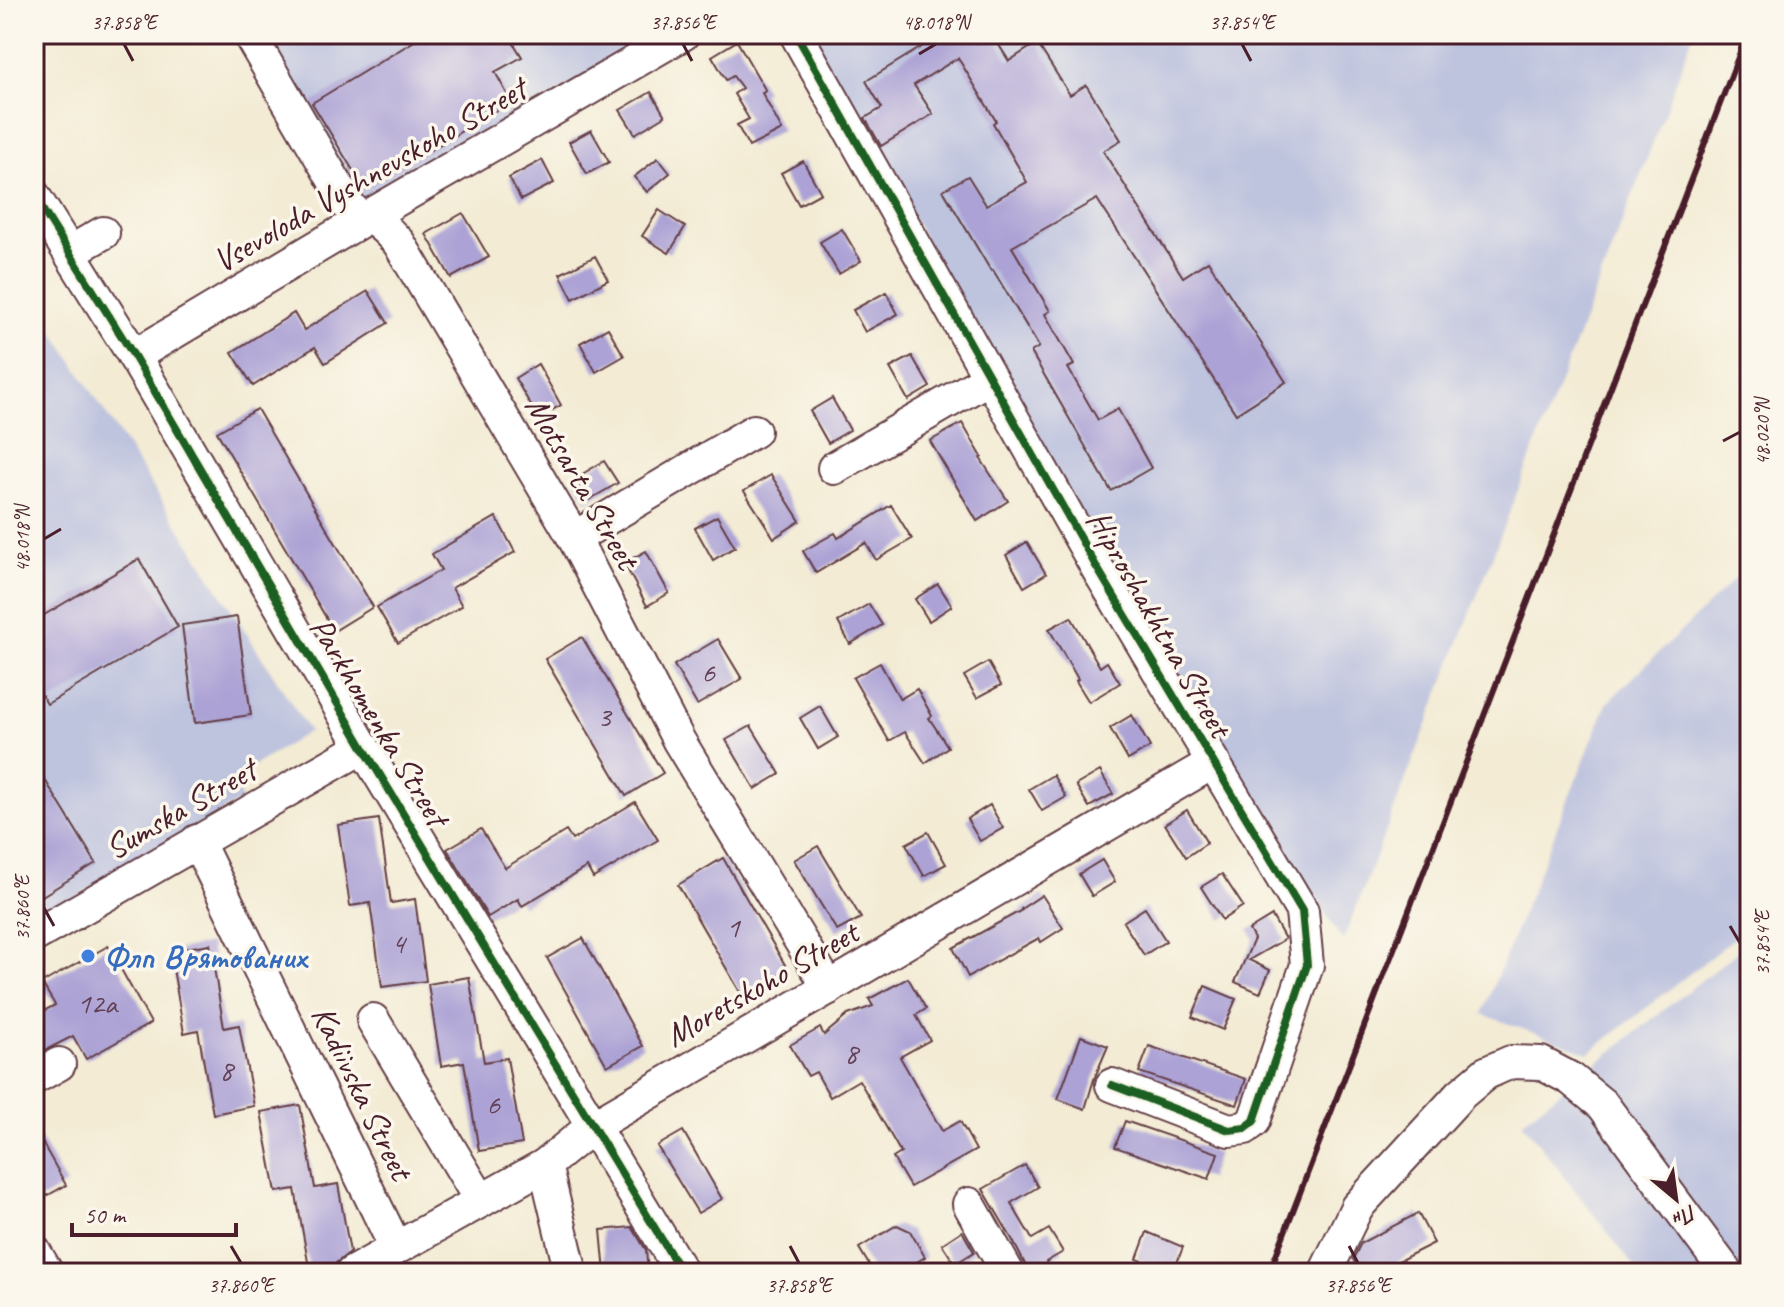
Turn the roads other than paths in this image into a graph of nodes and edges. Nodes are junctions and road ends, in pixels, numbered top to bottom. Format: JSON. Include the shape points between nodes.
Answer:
{"nodes":[{"id":1,"x":249,"y":34,"type":"edge"},
{"id":2,"x":683,"y":34,"type":"edge"},
{"id":3,"x":796,"y":34,"type":"edge"},
{"id":4,"x":34,"y":196,"type":"edge"},
{"id":5,"x":369,"y":216,"type":"junction"},
{"id":6,"x":103,"y":233,"type":"dead end"},
{"id":7,"x":70,"y":252,"type":"junction"},
{"id":8,"x":134,"y":356,"type":"junction"},
{"id":9,"x":989,"y":378,"type":"junction"},
{"id":10,"x":754,"y":431,"type":"dead end"},
{"id":11,"x":834,"y":468,"type":"dead end"},
{"id":12,"x":574,"y":538,"type":"junction"},
{"id":13,"x":363,"y":747,"type":"junction"},
{"id":14,"x":1212,"y":763,"type":"junction"},
{"id":15,"x":197,"y":841,"type":"junction"},
{"id":16,"x":34,"y":936,"type":"edge"},
{"id":17,"x":829,"y":988,"type":"junction"},
{"id":18,"x":373,"y":1020,"type":"dead end"},
{"id":19,"x":1112,"y":1085,"type":"dead end"},
{"id":20,"x":593,"y":1126,"type":"junction"},
{"id":21,"x":545,"y":1165,"type":"junction"},
{"id":22,"x":481,"y":1201,"type":"junction"},
{"id":23,"x":969,"y":1204,"type":"dead end"},
{"id":24,"x":396,"y":1248,"type":"junction"},
{"id":25,"x":34,"y":1251,"type":"edge"},
{"id":26,"x":47,"y":1273,"type":"edge"},
{"id":27,"x":352,"y":1273,"type":"edge"},
{"id":28,"x":571,"y":1273,"type":"edge"},
{"id":29,"x":682,"y":1273,"type":"edge"},
{"id":30,"x":1008,"y":1273,"type":"edge"},
{"id":31,"x":1325,"y":1273,"type":"edge"},
{"id":32,"x":1727,"y":1273,"type":"edge"}],
"edges":[{"from":1,"to":5,"type":"street","name":"Motsarta Street","via":[[349,206],[358,216]]},
{"from":2,"to":5,"type":"street","name":"Vsevoloda Vyshnevskoho Street"},
{"from":3,"to":9,"type":"street","name":"Hiproshakhtna Street"},
{"from":4,"to":7,"type":"street","name":"Parkhomenka Street"},
{"from":5,"to":8,"type":"street","name":"Vsevoloda Vyshnevskoho Street"},
{"from":5,"to":12,"type":"street","name":"Motsarta Street","via":[[399,243]]},
{"from":6,"to":7,"type":"street"},
{"from":7,"to":8,"type":"street","name":"Parkhomenka Street"},
{"from":8,"to":13,"type":"street","name":"Parkhomenka Street"},
{"from":9,"to":11,"type":"street"},
{"from":9,"to":14,"type":"street","name":"Hiproshakhtna Street"},
{"from":10,"to":12,"type":"street"},
{"from":12,"to":17,"type":"street","name":"Motsarta Street","via":[[679,741]]},
{"from":13,"to":15,"type":"street","name":"Sumska Street"},
{"from":13,"to":20,"type":"street","name":"Parkhomenka Street"},
{"from":14,"to":17,"type":"street","name":"Moretskoho Street"},
{"from":14,"to":19,"type":"street","name":"Hiproshakhtna Street","via":[[1302,911],[1307,965],[1254,1121],[1245,1128],[1229,1130]]},
{"from":15,"to":16,"type":"street","name":"Sumska Street"},
{"from":15,"to":24,"type":"street","name":"Kadiivska Street"},
{"from":17,"to":20,"type":"street","name":"Moretskoho Street"},
{"from":18,"to":22,"type":"street"},
{"from":20,"to":21,"type":"street","name":"Moretskoho Street"},
{"from":20,"to":29,"type":"street","name":"Parkhomenka Street"},
{"from":21,"to":22,"type":"street","name":"Moretskoho Street"},
{"from":21,"to":28,"type":"street"},
{"from":22,"to":24,"type":"street","name":"Moretskoho Street"},
{"from":23,"to":30,"type":"street"},
{"from":24,"to":27,"type":"street","name":"Moretskoho Street"},
{"from":25,"to":26,"type":"street"},
{"from":31,"to":32,"type":"street","via":[[1357,1207],[1461,1094],[1486,1073],[1511,1062],[1541,1063],[1603,1105]]}]}
